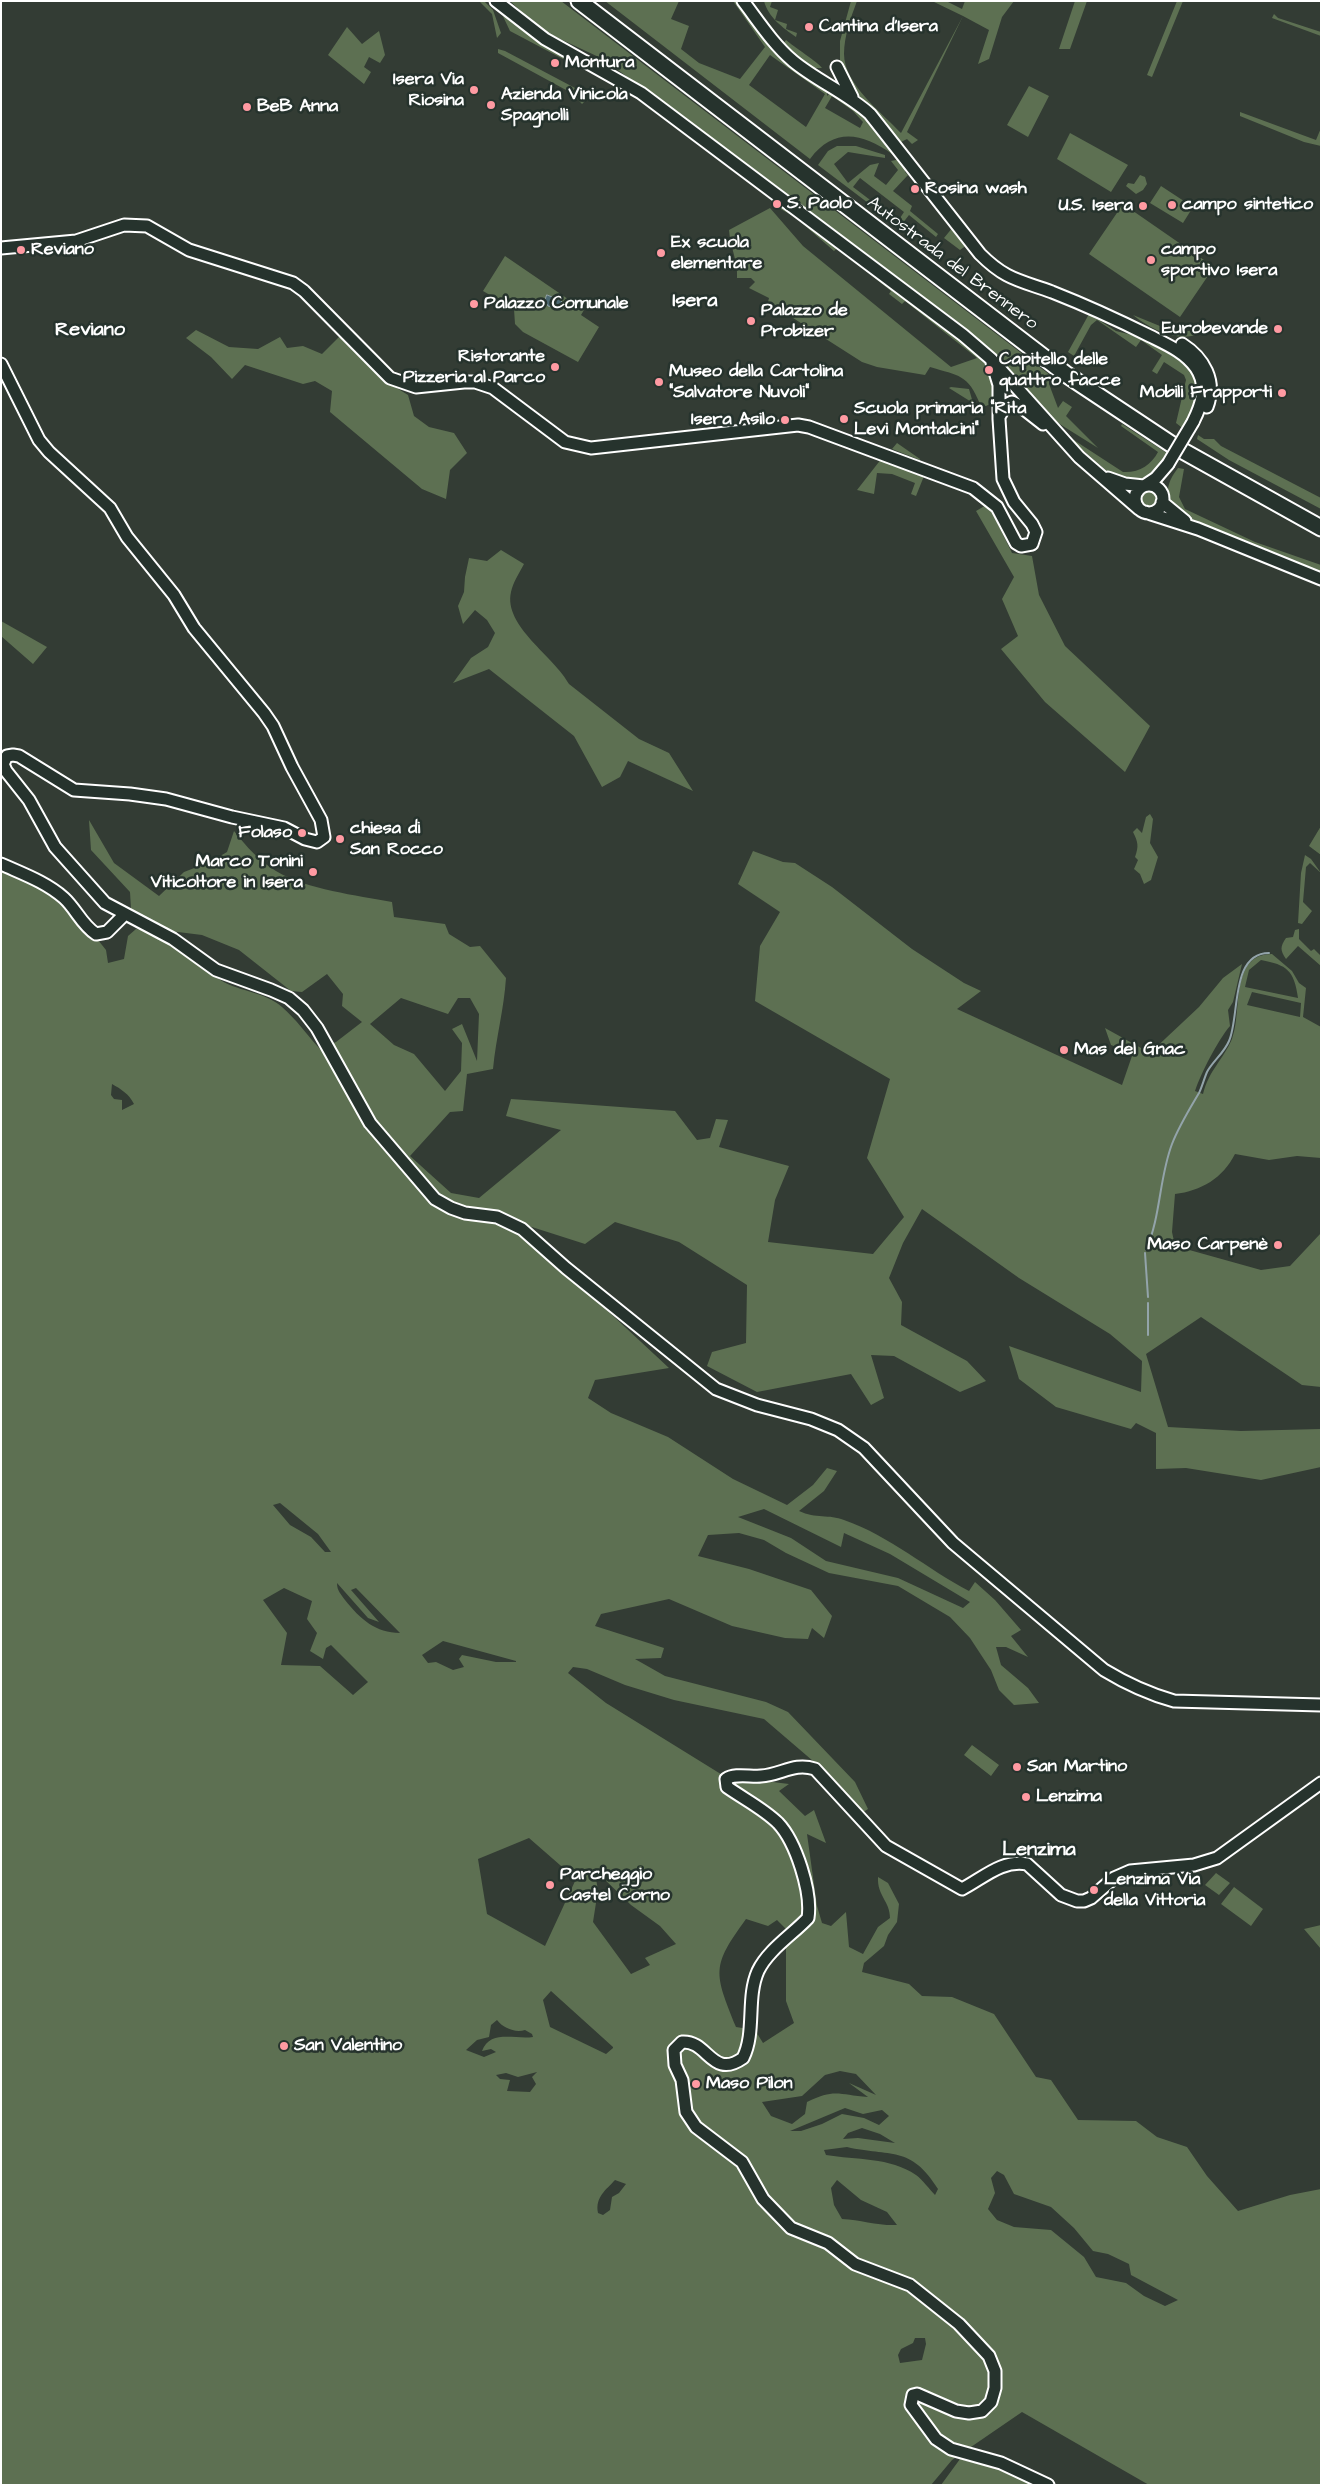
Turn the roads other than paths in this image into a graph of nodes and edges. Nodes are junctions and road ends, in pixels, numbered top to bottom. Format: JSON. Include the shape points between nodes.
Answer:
{"nodes":[{"id":1,"x":496,"y":1,"type":"edge"},
{"id":2,"x":579,"y":1,"type":"edge"},
{"id":3,"x":593,"y":1,"type":"edge"},
{"id":4,"x":743,"y":1,"type":"edge"},
{"id":5,"x":837,"y":67,"type":"dead end"},
{"id":6,"x":854,"y":101,"type":"junction"},
{"id":7,"x":1,"y":248,"type":"edge"},
{"id":8,"x":991,"y":359,"type":"junction"},
{"id":9,"x":1,"y":364,"type":"edge"},
{"id":10,"x":1017,"y":386,"type":"junction"},
{"id":11,"x":999,"y":400,"type":"junction"},
{"id":12,"x":999,"y":420,"type":"junction"},
{"id":13,"x":1049,"y":426,"type":"junction"},
{"id":14,"x":1170,"y":465,"type":"junction"},
{"id":15,"x":1096,"y":471,"type":"junction"},
{"id":16,"x":1144,"y":486,"type":"junction"},
{"id":17,"x":1162,"y":500,"type":"junction"},
{"id":18,"x":1142,"y":510,"type":"junction"},
{"id":19,"x":1321,"y":518,"type":"edge"},
{"id":20,"x":1198,"y":528,"type":"junction"},
{"id":21,"x":1321,"y":528,"type":"edge"},
{"id":22,"x":1321,"y":579,"type":"edge"},
{"id":23,"x":1,"y":864,"type":"edge"},
{"id":24,"x":124,"y":915,"type":"junction"},
{"id":25,"x":1321,"y":1705,"type":"edge"},
{"id":26,"x":1321,"y":1783,"type":"edge"},
{"id":27,"x":1048,"y":2485,"type":"edge"}],
"edges":[{"from":1,"to":8,"type":"street","via":[[536,33],[641,93],[932,311]]},
{"from":2,"to":21,"type":"highway","name":"Autostrada del Brennero","via":[[1066,375],[1174,446]]},
{"from":3,"to":19,"type":"highway","name":"Autostrada del Brennero","via":[[1073,368],[1189,445]]},
{"from":4,"to":6,"type":"street","via":[[777,46],[794,62]]},
{"from":5,"to":6,"type":"street"},
{"from":6,"to":14,"type":"street","bridge":true,"via":[[870,114],[992,266],[1008,277],[1126,324],[1174,349],[1195,367],[1202,384],[1200,409],[1196,423]]},
{"from":7,"to":12,"type":"street","via":[[76,241],[124,225],[148,226],[189,250],[293,283],[382,371],[401,384],[427,387],[475,382],[493,388],[565,442],[591,448],[798,425],[809,427],[974,488],[997,507],[1016,543],[1027,546],[1032,544],[1036,532],[1014,502],[1003,479]]},
{"from":8,"to":10,"type":"street"},
{"from":8,"to":11,"type":"street","via":[[998,377]]},
{"from":9,"to":24,"type":"street","via":[[39,440],[110,508],[127,537],[174,595],[194,628],[273,726],[323,826],[324,837],[311,841],[284,828],[145,795],[74,790],[18,756],[7,756],[3,764],[6,772],[29,800],[55,847],[105,903]]},
{"from":10,"to":11,"type":"street","via":[[1005,390]]},
{"from":10,"to":13,"type":"street"},
{"from":11,"to":12,"type":"street"},
{"from":12,"to":13,"type":"street","via":[[1004,407],[1012,402]]},
{"from":13,"to":15,"type":"street"},
{"from":14,"to":16,"type":"street"},
{"from":14,"to":17,"type":"street"},
{"from":15,"to":16,"type":"street","via":[[1120,483]]},
{"from":15,"to":18,"type":"street"},
{"from":16,"to":17,"type":"street","via":[[1156,488]]},
{"from":16,"to":18,"type":"street","via":[[1136,494],[1136,502]]},
{"from":17,"to":18,"type":"street","via":[[1157,510]]},
{"from":17,"to":20,"type":"street"},
{"from":18,"to":20,"type":"street"},
{"from":20,"to":22,"type":"street"},
{"from":23,"to":24,"type":"street","via":[[44,884],[64,899],[96,934],[107,932]]},
{"from":24,"to":25,"type":"street","via":[[173,939],[216,970],[289,998],[303,1010],[317,1028],[370,1123],[435,1199],[465,1213],[497,1217],[522,1229],[716,1389],[757,1405],[811,1419],[838,1430],[864,1448],[953,1543],[1104,1670],[1153,1695],[1174,1701]]},
{"from":26,"to":27,"type":"street","via":[[1217,1858],[1194,1865],[1130,1871],[1114,1878],[1084,1901],[1061,1895],[1027,1864],[1021,1863],[989,1871],[962,1889],[886,1846],[814,1769],[801,1765],[763,1776],[728,1778],[725,1784],[769,1815],[787,1835],[804,1876],[810,1908],[808,1918],[758,1971],[743,2058],[723,2065],[711,2059],[696,2044],[682,2042],[674,2050],[686,2112],[696,2127],[742,2162],[763,2199],[791,2228],[828,2243],[855,2264],[910,2285],[959,2324],[989,2356],[995,2371],[995,2388],[991,2402],[982,2412],[956,2411],[921,2395],[913,2395],[911,2405],[936,2439],[951,2450],[1001,2463]]}]}
